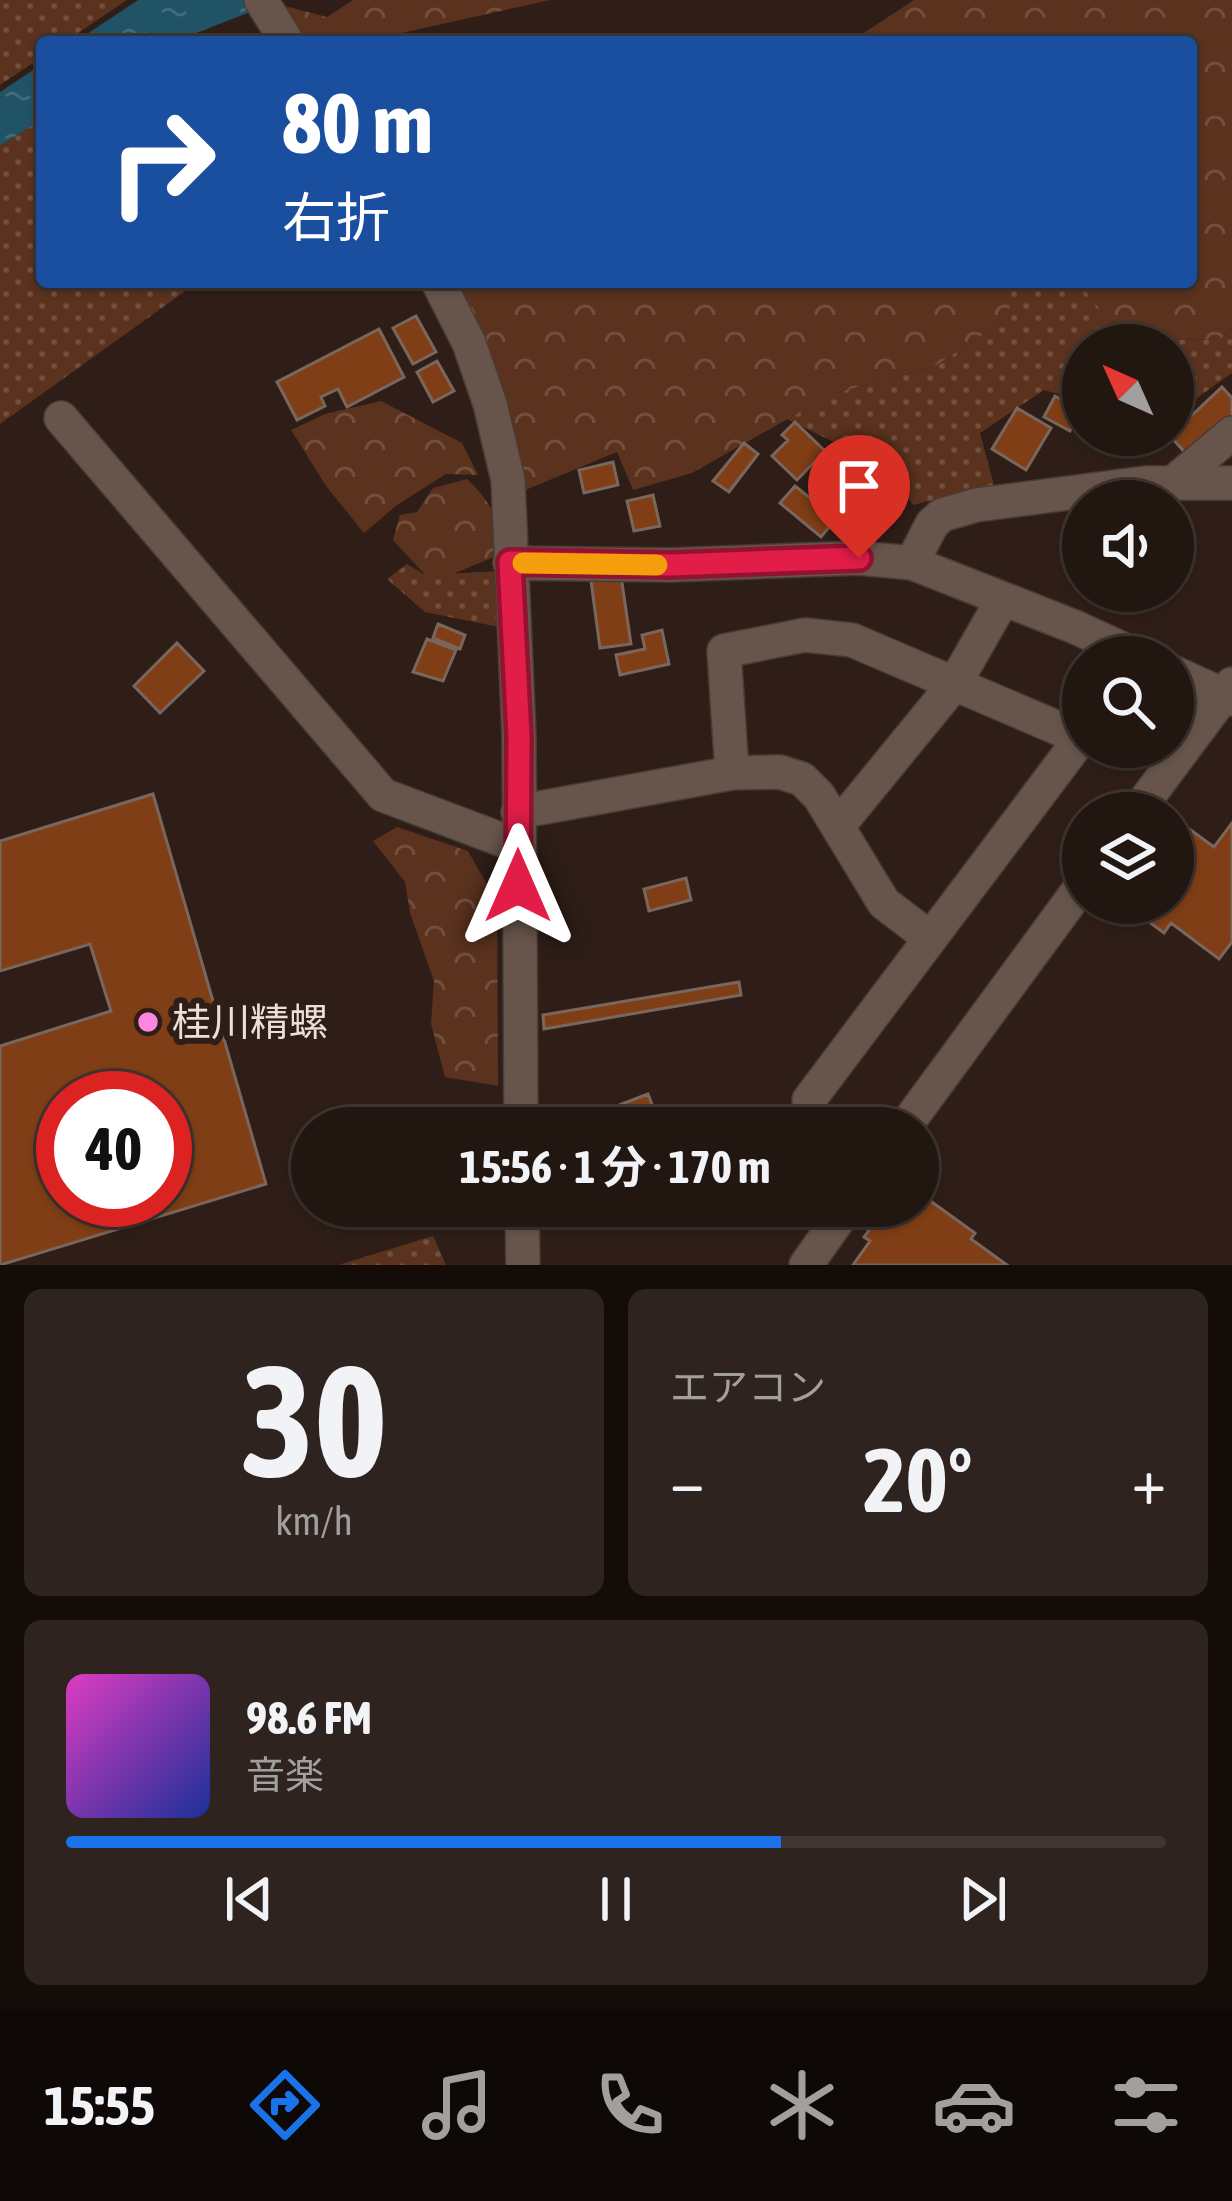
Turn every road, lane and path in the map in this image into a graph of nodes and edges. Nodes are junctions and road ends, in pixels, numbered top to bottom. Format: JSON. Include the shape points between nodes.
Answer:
{"nodes":[{"id":1,"x":261,"y":0,"type":"edge"},
{"id":2,"x":283,"y":36,"type":"edge"},
{"id":3,"x":442,"y":288,"type":"edge"},
{"id":4,"x":61,"y":418,"type":"dead end"},
{"id":5,"x":1232,"y":433,"type":"edge"},
{"id":6,"x":1175,"y":480,"type":"edge"},
{"id":7,"x":1194,"y":482,"type":"edge"},
{"id":8,"x":1232,"y":483,"type":"edge"},
{"id":9,"x":1062,"y":495,"type":"edge"},
{"id":10,"x":510,"y":562,"type":"junction"},
{"id":11,"x":912,"y":563,"type":"junction"},
{"id":12,"x":1003,"y":599,"type":"junction"},
{"id":13,"x":1090,"y":636,"type":"edge"},
{"id":14,"x":1194,"y":680,"type":"edge"},
{"id":15,"x":956,"y":683,"type":"junction"},
{"id":16,"x":1229,"y":693,"type":"edge"},
{"id":17,"x":732,"y":773,"type":"junction"},
{"id":18,"x":1152,"y":792,"type":"edge"},
{"id":19,"x":838,"y":826,"type":"junction"},
{"id":20,"x":518,"y":829,"type":"junction"},
{"id":21,"x":1062,"y":913,"type":"edge"},
{"id":22,"x":930,"y":938,"type":"junction"},
{"id":23,"x":809,"y":1100,"type":"dead end"},
{"id":24,"x":521,"y":1107,"type":"edge"},
{"id":25,"x":919,"y":1107,"type":"edge"},
{"id":26,"x":522,"y":1227,"type":"edge"},
{"id":27,"x":833,"y":1227,"type":"edge"},
{"id":28,"x":523,"y":1265,"type":"edge"},
{"id":29,"x":806,"y":1265,"type":"edge"}],
"edges":[{"from":1,"to":2,"type":"street"},
{"from":3,"to":10,"type":"street","via":[[490,404],[508,480]]},
{"from":4,"to":20,"type":"street","via":[[383,795]]},
{"from":5,"to":6,"type":"street"},
{"from":7,"to":8,"type":"street"},
{"from":9,"to":11,"type":"street","via":[[942,515]]},
{"from":10,"to":11,"type":"street"},
{"from":10,"to":20,"type":"street"},
{"from":11,"to":12,"type":"street"},
{"from":12,"to":13,"type":"street"},
{"from":12,"to":15,"type":"street"},
{"from":14,"to":16,"type":"street"},
{"from":15,"to":17,"type":"street","via":[[852,640],[806,635],[724,651]]},
{"from":15,"to":19,"type":"street"},
{"from":15,"to":22,"type":"street","via":[[1081,738]]},
{"from":16,"to":18,"type":"street"},
{"from":17,"to":19,"type":"street","via":[[802,779]]},
{"from":17,"to":20,"type":"street"},
{"from":19,"to":22,"type":"street","via":[[884,903]]},
{"from":20,"to":24,"type":"street"},
{"from":21,"to":25,"type":"street"},
{"from":22,"to":23,"type":"street"},
{"from":26,"to":28,"type":"street"},
{"from":27,"to":29,"type":"street"}]}
